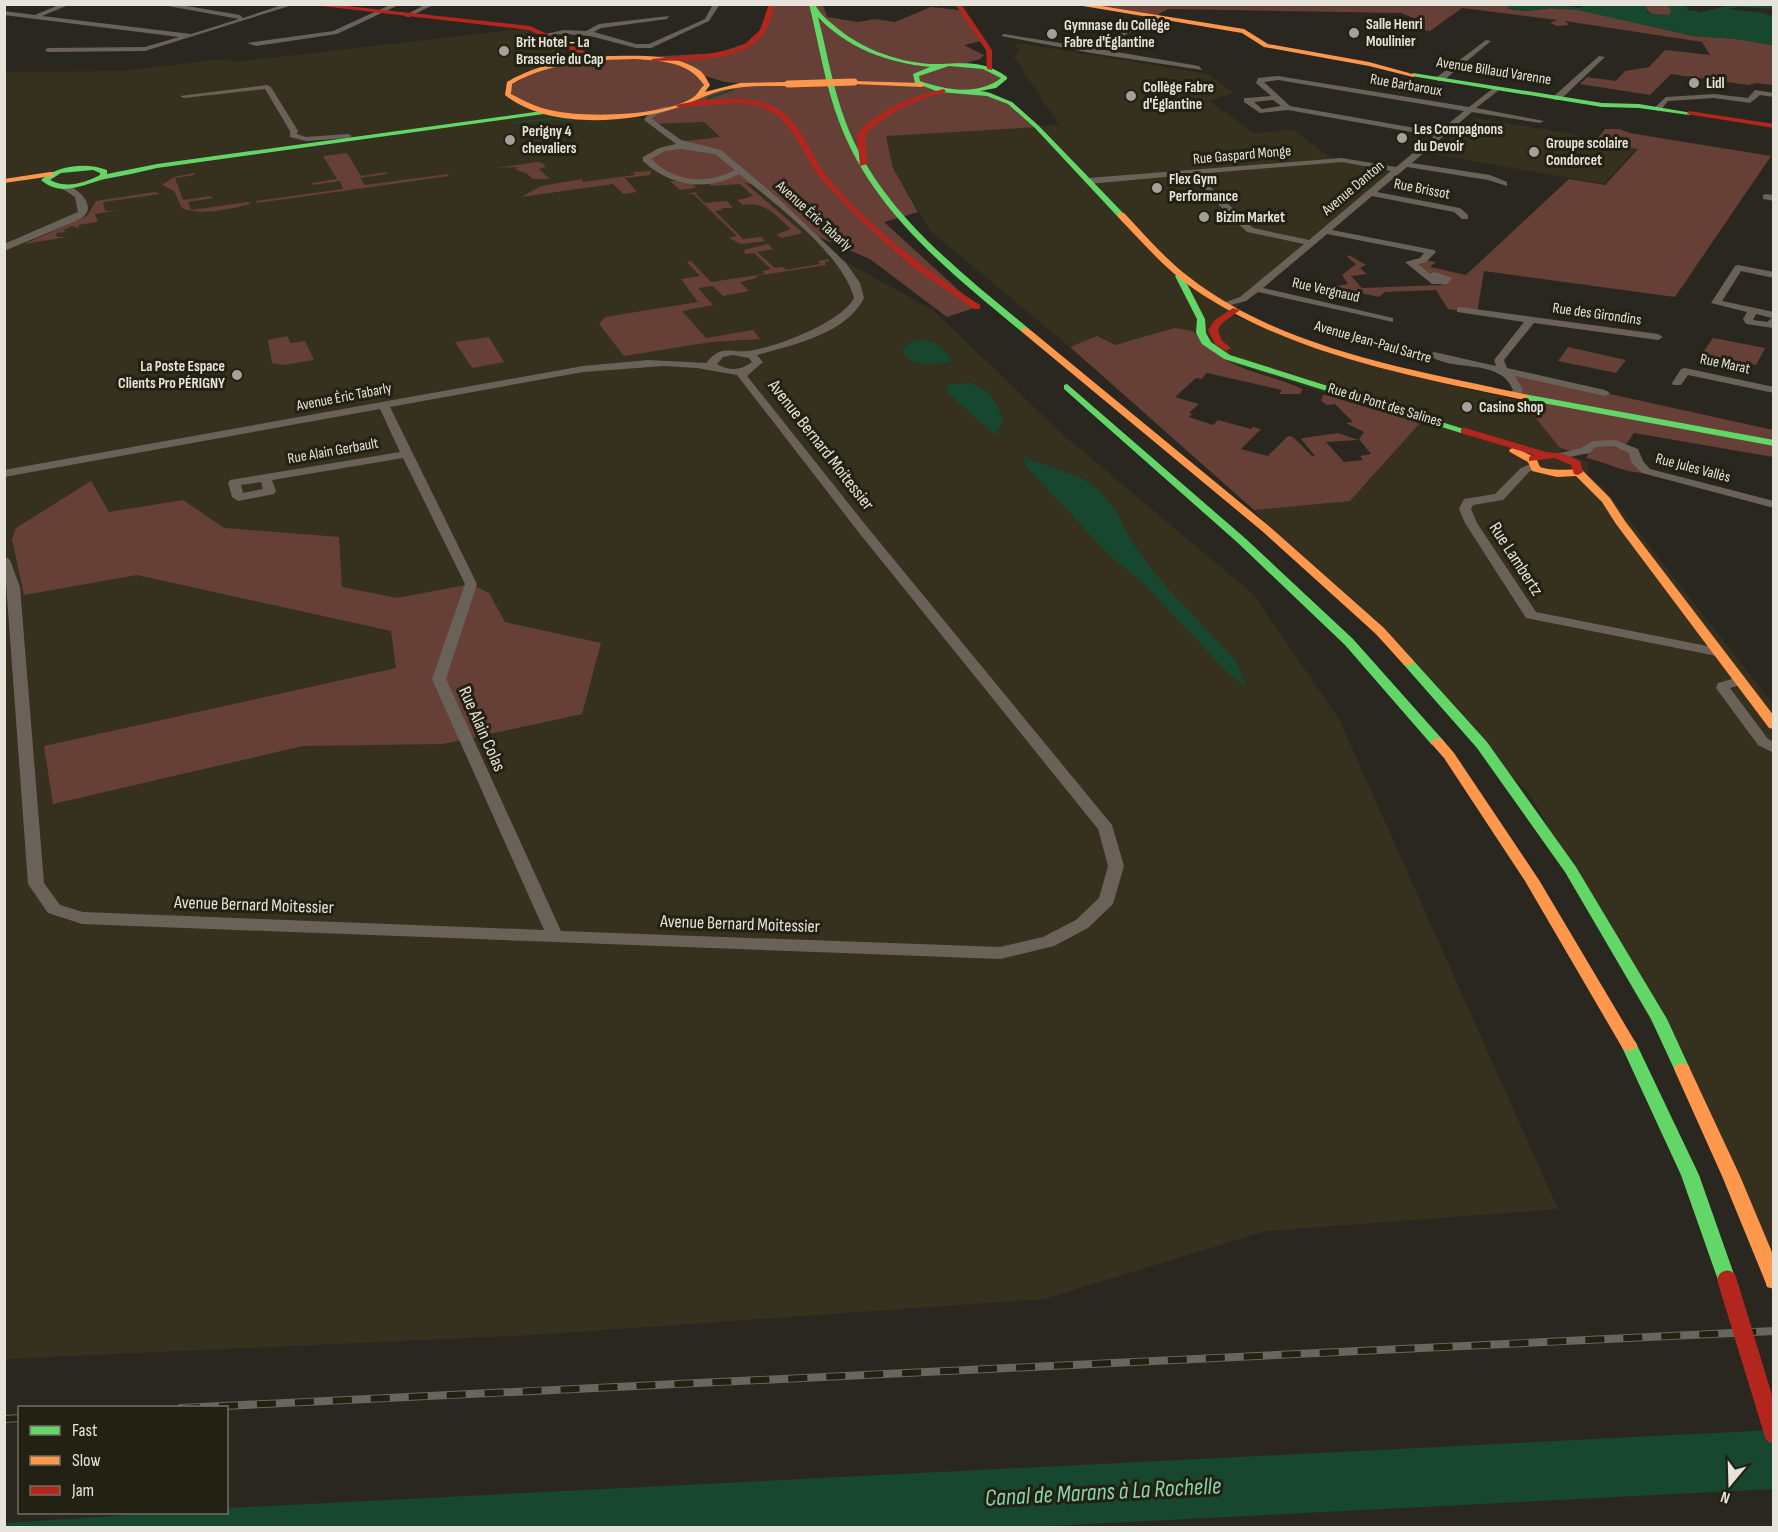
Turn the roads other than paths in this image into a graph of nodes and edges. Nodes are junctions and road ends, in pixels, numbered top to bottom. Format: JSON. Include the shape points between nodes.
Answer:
{"nodes":[{"id":1,"x":68,"y":4,"type":"edge"},
{"id":2,"x":160,"y":4,"type":"edge"},
{"id":3,"x":293,"y":4,"type":"edge"},
{"id":4,"x":307,"y":4,"type":"edge"},
{"id":5,"x":398,"y":4,"type":"edge"},
{"id":6,"x":432,"y":4,"type":"edge"},
{"id":7,"x":717,"y":4,"type":"edge"},
{"id":8,"x":772,"y":4,"type":"edge"},
{"id":9,"x":958,"y":4,"type":"edge"},
{"id":10,"x":1075,"y":4,"type":"edge"},
{"id":11,"x":813,"y":6,"type":"edge"},
{"id":12,"x":4,"y":13,"type":"edge"},
{"id":13,"x":378,"y":13,"type":"junction"},
{"id":14,"x":35,"y":16,"type":"junction"},
{"id":15,"x":407,"y":16,"type":"junction"},
{"id":16,"x":667,"y":17,"type":"dead end"},
{"id":17,"x":1154,"y":17,"type":"junction"},
{"id":18,"x":245,"y":18,"type":"junction"},
{"id":19,"x":548,"y":34,"type":"junction"},
{"id":20,"x":586,"y":34,"type":"junction"},
{"id":21,"x":191,"y":36,"type":"junction"},
{"id":22,"x":1004,"y":36,"type":"dead end"},
{"id":23,"x":1488,"y":41,"type":"dead end"},
{"id":24,"x":250,"y":43,"type":"dead end"},
{"id":25,"x":566,"y":49,"type":"junction"},
{"id":26,"x":48,"y":50,"type":"dead end"},
{"id":27,"x":989,"y":50,"type":"junction"},
{"id":28,"x":1090,"y":51,"type":"junction"},
{"id":29,"x":652,"y":53,"type":"junction"},
{"id":30,"x":1601,"y":57,"type":"dead end"},
{"id":31,"x":608,"y":58,"type":"junction"},
{"id":32,"x":560,"y":63,"type":"junction"},
{"id":33,"x":959,"y":65,"type":"junction"},
{"id":34,"x":945,"y":66,"type":"junction"},
{"id":35,"x":1199,"y":68,"type":"dead end"},
{"id":36,"x":990,"y":69,"type":"junction"},
{"id":37,"x":810,"y":74,"type":"dead end"},
{"id":38,"x":704,"y":76,"type":"junction"},
{"id":39,"x":1440,"y":79,"type":"junction"},
{"id":40,"x":919,"y":80,"type":"junction"},
{"id":41,"x":1001,"y":84,"type":"junction"},
{"id":42,"x":759,"y":85,"type":"junction"},
{"id":43,"x":1496,"y":88,"type":"junction"},
{"id":44,"x":944,"y":91,"type":"junction"},
{"id":45,"x":970,"y":91,"type":"junction"},
{"id":46,"x":1773,"y":94,"type":"edge"},
{"id":47,"x":699,"y":95,"type":"junction"},
{"id":48,"x":184,"y":96,"type":"dead end"},
{"id":49,"x":816,"y":96,"type":"dead end"},
{"id":50,"x":1275,"y":98,"type":"junction"},
{"id":51,"x":1557,"y":98,"type":"junction"},
{"id":52,"x":515,"y":102,"type":"junction"},
{"id":53,"x":672,"y":107,"type":"junction"},
{"id":54,"x":1288,"y":108,"type":"junction"},
{"id":55,"x":1657,"y":109,"type":"junction"},
{"id":56,"x":1471,"y":110,"type":"junction"},
{"id":57,"x":546,"y":112,"type":"junction"},
{"id":58,"x":614,"y":116,"type":"junction"},
{"id":59,"x":1540,"y":122,"type":"dead end"},
{"id":60,"x":1036,"y":125,"type":"junction"},
{"id":61,"x":1773,"y":126,"type":"edge"},
{"id":62,"x":1440,"y":135,"type":"junction"},
{"id":63,"x":348,"y":136,"type":"junction"},
{"id":64,"x":687,"y":146,"type":"junction"},
{"id":65,"x":660,"y":149,"type":"junction"},
{"id":66,"x":1406,"y":164,"type":"junction"},
{"id":67,"x":864,"y":169,"type":"junction"},
{"id":68,"x":1398,"y":170,"type":"junction"},
{"id":69,"x":739,"y":171,"type":"junction"},
{"id":70,"x":1191,"y":173,"type":"junction"},
{"id":71,"x":96,"y":176,"type":"junction"},
{"id":72,"x":722,"y":179,"type":"junction"},
{"id":73,"x":4,"y":181,"type":"edge"},
{"id":74,"x":1088,"y":181,"type":"junction"},
{"id":75,"x":54,"y":182,"type":"junction"},
{"id":76,"x":1504,"y":184,"type":"dead end"},
{"id":77,"x":757,"y":185,"type":"junction"},
{"id":78,"x":4,"y":186,"type":"edge"},
{"id":79,"x":1371,"y":193,"type":"junction"},
{"id":80,"x":79,"y":196,"type":"junction"},
{"id":81,"x":871,"y":206,"type":"dead end"},
{"id":82,"x":1465,"y":217,"type":"dead end"},
{"id":83,"x":1325,"y":231,"type":"junction"},
{"id":84,"x":1311,"y":243,"type":"junction"},
{"id":85,"x":4,"y":248,"type":"edge"},
{"id":86,"x":1177,"y":273,"type":"junction"},
{"id":87,"x":1773,"y":277,"type":"edge"},
{"id":88,"x":1429,"y":278,"type":"dead end"},
{"id":89,"x":1256,"y":290,"type":"junction"},
{"id":90,"x":977,"y":307,"type":"junction"},
{"id":91,"x":1231,"y":307,"type":"junction"},
{"id":92,"x":1460,"y":310,"type":"dead end"},
{"id":93,"x":1753,"y":311,"type":"junction"},
{"id":94,"x":1773,"y":315,"type":"edge"},
{"id":95,"x":1389,"y":320,"type":"dead end"},
{"id":96,"x":1531,"y":320,"type":"junction"},
{"id":97,"x":1773,"y":320,"type":"edge"},
{"id":98,"x":1262,"y":323,"type":"junction"},
{"id":99,"x":1208,"y":324,"type":"junction"},
{"id":100,"x":1004,"y":331,"type":"dead end"},
{"id":101,"x":1658,"y":338,"type":"dead end"},
{"id":102,"x":1434,"y":355,"type":"dead end"},
{"id":103,"x":753,"y":356,"type":"junction"},
{"id":104,"x":713,"y":362,"type":"junction"},
{"id":105,"x":1501,"y":370,"type":"junction"},
{"id":106,"x":743,"y":371,"type":"junction"},
{"id":107,"x":1058,"y":379,"type":"dead end"},
{"id":108,"x":1677,"y":384,"type":"dead end"},
{"id":109,"x":1773,"y":390,"type":"edge"},
{"id":110,"x":1605,"y":393,"type":"dead end"},
{"id":111,"x":1515,"y":395,"type":"junction"},
{"id":112,"x":382,"y":405,"type":"junction"},
{"id":113,"x":1773,"y":443,"type":"edge"},
{"id":114,"x":1585,"y":451,"type":"junction"},
{"id":115,"x":406,"y":454,"type":"junction"},
{"id":116,"x":1560,"y":456,"type":"junction"},
{"id":117,"x":1536,"y":460,"type":"junction"},
{"id":118,"x":1578,"y":469,"type":"junction"},
{"id":119,"x":4,"y":474,"type":"edge"},
{"id":120,"x":1547,"y":474,"type":"junction"},
{"id":121,"x":1563,"y":476,"type":"junction"},
{"id":122,"x":1517,"y":477,"type":"junction"},
{"id":123,"x":265,"y":478,"type":"dead end"},
{"id":124,"x":1593,"y":488,"type":"junction"},
{"id":125,"x":1773,"y":505,"type":"edge"},
{"id":126,"x":4,"y":560,"type":"edge"},
{"id":127,"x":1717,"y":652,"type":"junction"},
{"id":128,"x":1738,"y":681,"type":"junction"},
{"id":129,"x":1773,"y":725,"type":"edge"},
{"id":130,"x":1773,"y":749,"type":"edge"},
{"id":131,"x":555,"y":936,"type":"junction"},
{"id":132,"x":1773,"y":1280,"type":"edge"},
{"id":133,"x":1773,"y":1434,"type":"edge"}],
"edges":[{"from":1,"to":14,"type":"street"},
{"from":2,"to":18,"type":"street"},
{"from":3,"to":18,"type":"street"},
{"from":4,"to":13,"type":"main road"},
{"from":5,"to":13,"type":"street"},
{"from":6,"to":15,"type":"street"},
{"from":7,"to":29,"type":"street","via":[[707,20]]},
{"from":8,"to":29,"type":"main road","via":[[761,33],[743,46],[718,53]]},
{"from":9,"to":27,"type":"main road"},
{"from":10,"to":17,"type":"main road","name":"Avenue Billaud Varenne"},
{"from":11,"to":34,"type":"main road","via":[[832,30],[891,59]]},
{"from":11,"to":67,"type":"main road","via":[[843,124]]},
{"from":12,"to":14,"type":"street"},
{"from":13,"to":15,"type":"main road"},
{"from":13,"to":24,"type":"street","via":[[336,33]]},
{"from":14,"to":21,"type":"street"},
{"from":15,"to":19,"type":"main road","via":[[522,27]]},
{"from":16,"to":20,"type":"street","via":[[599,26]]},
{"from":17,"to":28,"type":"street"},
{"from":17,"to":39,"type":"main road","name":"Avenue Billaud Varenne","via":[[1244,31],[1266,46]]},
{"from":18,"to":21,"type":"street"},
{"from":19,"to":20,"type":"street"},
{"from":19,"to":25,"type":"main road"},
{"from":20,"to":29,"type":"street","via":[[616,39]]},
{"from":21,"to":26,"type":"street","via":[[145,49]]},
{"from":22,"to":28,"type":"street"},
{"from":23,"to":39,"type":"street"},
{"from":25,"to":31,"type":"main road"},
{"from":25,"to":32,"type":"main road","via":[[567,56]]},
{"from":27,"to":33,"type":"main road","via":[[980,59]]},
{"from":27,"to":36,"type":"main road"},
{"from":28,"to":35,"type":"street"},
{"from":29,"to":31,"type":"main road"},
{"from":29,"to":38,"type":"main road"},
{"from":30,"to":51,"type":"street"},
{"from":31,"to":32,"type":"main road"},
{"from":32,"to":52,"type":"main road","via":[[533,70],[509,83],[508,95]]},
{"from":33,"to":34,"type":"main road"},
{"from":33,"to":36,"type":"main road"},
{"from":34,"to":40,"type":"main road","via":[[925,69]]},
{"from":36,"to":41,"type":"main road","name":"Avenue Jean-Paul Sartre","via":[[1004,76]]},
{"from":37,"to":49,"type":"main road"},
{"from":38,"to":42,"type":"main road"},
{"from":38,"to":47,"type":"main road","via":[[707,85]]},
{"from":39,"to":43,"type":"main road","name":"Avenue Billaud Varenne"},
{"from":40,"to":42,"type":"main road","bridge":true},
{"from":40,"to":44,"type":"main road"},
{"from":41,"to":45,"type":"main road"},
{"from":41,"to":60,"type":"main road","name":"Avenue Jean-Paul Sartre","via":[[1005,92],[1027,105]]},
{"from":42,"to":47,"type":"main road"},
{"from":43,"to":51,"type":"main road","name":"Avenue Billaud Varenne"},
{"from":43,"to":56,"type":"street","name":"Avenue Danton"},
{"from":44,"to":45,"type":"main road"},
{"from":44,"to":67,"type":"main road","via":[[918,94],[875,118],[861,134]]},
{"from":45,"to":60,"type":"main road","name":"Avenue Jean-Paul Sartre","via":[[1006,101]]},
{"from":46,"to":55,"type":"street","via":[[1758,92],[1750,101],[1714,96],[1666,99]]},
{"from":47,"to":53,"type":"main road"},
{"from":48,"to":63,"type":"street","via":[[267,87],[293,135],[306,139]]},
{"from":50,"to":54,"type":"street"},
{"from":50,"to":54,"type":"street","via":[[1247,100],[1260,111]]},
{"from":50,"to":56,"type":"street","name":"Rue Barbaroux","via":[[1260,83],[1267,78]]},
{"from":51,"to":55,"type":"main road","name":"Avenue Billaud Varenne"},
{"from":52,"to":57,"type":"main road"},
{"from":52,"to":63,"type":"main road","via":[[482,119]]},
{"from":53,"to":58,"type":"main road"},
{"from":53,"to":64,"type":"street","via":[[653,113],[648,120]]},
{"from":53,"to":90,"type":"main road","via":[[722,101],[773,109],[786,119],[821,174],[848,203],[952,293]]},
{"from":54,"to":62,"type":"street"},
{"from":55,"to":61,"type":"main road","name":"Avenue Billaud Varenne"},
{"from":56,"to":59,"type":"street","name":"Rue Barbaroux"},
{"from":56,"to":62,"type":"street","name":"Avenue Danton"},
{"from":57,"to":58,"type":"main road"},
{"from":57,"to":71,"type":"main road"},
{"from":58,"to":65,"type":"street","via":[[642,121],[654,131],[662,145]]},
{"from":60,"to":74,"type":"main road","name":"Avenue Jean-Paul Sartre"},
{"from":62,"to":66,"type":"street","name":"Avenue Danton"},
{"from":63,"to":71,"type":"main road"},
{"from":64,"to":65,"type":"street","name":"Avenue Éric Tabarly"},
{"from":64,"to":69,"type":"street","name":"Avenue Éric Tabarly","via":[[718,152]]},
{"from":65,"to":72,"type":"street","name":"Avenue Éric Tabarly","via":[[646,159],[670,177]]},
{"from":66,"to":68,"type":"street","name":"Avenue Danton"},
{"from":66,"to":76,"type":"street","via":[[1490,178]]},
{"from":67,"to":132,"type":"main road","via":[[898,216],[988,299],[1266,529],[1380,631],[1482,745],[1571,870],[1659,1019],[1731,1176]]},
{"from":68,"to":70,"type":"street","name":"Rue Gaspard Monge","via":[[1342,160]]},
{"from":68,"to":79,"type":"street","name":"Avenue Danton"},
{"from":69,"to":72,"type":"street"},
{"from":69,"to":77,"type":"street","name":"Avenue Éric Tabarly"},
{"from":70,"to":74,"type":"street","name":"Rue Gaspard Monge"},
{"from":70,"to":84,"type":"street","via":[[1250,230]]},
{"from":71,"to":75,"type":"main road","via":[[68,169]]},
{"from":71,"to":80,"type":"street"},
{"from":72,"to":77,"type":"street"},
{"from":73,"to":75,"type":"main road"},
{"from":74,"to":86,"type":"main road","name":"Avenue Jean-Paul Sartre"},
{"from":75,"to":78,"type":"main road"},
{"from":75,"to":80,"type":"street"},
{"from":77,"to":103,"type":"street","name":"Avenue Éric Tabarly","via":[[839,258],[860,297],[854,309],[841,319]]},
{"from":79,"to":82,"type":"street","name":"Rue Brissot","via":[[1457,210]]},
{"from":79,"to":83,"type":"street","name":"Avenue Danton"},
{"from":80,"to":85,"type":"street","via":[[82,213]]},
{"from":81,"to":90,"type":"main road","via":[[883,222]]},
{"from":83,"to":84,"type":"street","name":"Avenue Danton"},
{"from":83,"to":88,"type":"street","via":[[1431,252],[1423,260],[1410,262]]},
{"from":84,"to":89,"type":"street","name":"Avenue Danton"},
{"from":86,"to":91,"type":"main road","name":"Avenue Jean-Paul Sartre"},
{"from":86,"to":99,"type":"main road","name":"Rue du Pont des Salines","via":[[1197,316]]},
{"from":87,"to":93,"type":"street","via":[[1736,272],[1716,303]]},
{"from":89,"to":91,"type":"street","name":"Avenue Danton"},
{"from":89,"to":95,"type":"street","name":"Rue Vergnaud"},
{"from":90,"to":100,"type":"main road"},
{"from":91,"to":98,"type":"main road","name":"Avenue Jean-Paul Sartre"},
{"from":91,"to":99,"type":"main road","via":[[1212,309]]},
{"from":92,"to":96,"type":"street","name":"Rue des Girondins"},
{"from":93,"to":94,"type":"street"},
{"from":93,"to":97,"type":"street","via":[[1750,322],[1769,326]]},
{"from":96,"to":101,"type":"street","name":"Rue des Girondins"},
{"from":96,"to":105,"type":"street","name":"Rue des Girondins","via":[[1498,360]]},
{"from":98,"to":99,"type":"main road"},
{"from":98,"to":111,"type":"main road","name":"Avenue Jean-Paul Sartre","via":[[1380,364]]},
{"from":99,"to":117,"type":"main road","name":"Rue du Pont des Salines","via":[[1218,342],[1266,369],[1472,431]]},
{"from":102,"to":105,"type":"street"},
{"from":103,"to":104,"type":"street","via":[[726,353]]},
{"from":103,"to":106,"type":"street","name":"Avenue Éric Tabarly","via":[[757,365]]},
{"from":104,"to":106,"type":"street","name":"Avenue Éric Tabarly","via":[[722,371]]},
{"from":104,"to":112,"type":"street","name":"Avenue Éric Tabarly","via":[[583,369]]},
{"from":105,"to":110,"type":"street"},
{"from":105,"to":111,"type":"street","via":[[1516,383]]},
{"from":106,"to":131,"type":"street","name":"Avenue Bernard Moitessier","via":[[742,376],[850,514],[1106,828],[1116,866],[1107,900],[1082,924],[1048,942],[1000,953]]},
{"from":107,"to":133,"type":"main road","bridge":true,"via":[[1242,541],[1349,642],[1449,756],[1532,880],[1622,1029],[1690,1175],[1727,1280]]},
{"from":108,"to":109,"type":"street","name":"Rue Marat","via":[[1685,371]]},
{"from":111,"to":113,"type":"main road","name":"Avenue Jean-Paul Sartre"},
{"from":112,"to":115,"type":"street","name":"Rue Alain Colas"},
{"from":112,"to":119,"type":"street","name":"Avenue Éric Tabarly"},
{"from":114,"to":116,"type":"street","name":"Rue Jules Vallès"},
{"from":114,"to":118,"type":"street","via":[[1588,455]]},
{"from":114,"to":125,"type":"street","name":"Rue Jules Vallès","via":[[1599,442],[1624,446],[1634,451],[1637,462],[1646,471]]},
{"from":115,"to":123,"type":"street","name":"Rue Alain Gerbault"},
{"from":115,"to":131,"type":"street","name":"Rue Alain Colas","via":[[471,584],[439,679]]},
{"from":116,"to":117,"type":"main road","name":"Rue du Pont des Salines"},
{"from":116,"to":118,"type":"main road","name":"Rue du Pont des Salines","via":[[1572,460]]},
{"from":117,"to":120,"type":"main road","name":"Rue du Pont des Salines"},
{"from":117,"to":122,"type":"street","name":"Rue Lambertz"},
{"from":118,"to":121,"type":"main road","name":"Rue du Pont des Salines"},
{"from":118,"to":124,"type":"main road","name":"Rue du Pont des Salines"},
{"from":120,"to":121,"type":"main road","name":"Rue du Pont des Salines"},
{"from":120,"to":122,"type":"street"},
{"from":121,"to":124,"type":"main road","name":"Rue du Pont des Salines"},
{"from":122,"to":127,"type":"street","name":"Rue Lambertz","via":[[1499,497],[1468,502],[1466,509],[1471,523],[1531,615]]},
{"from":124,"to":127,"type":"main road","name":"Rue du Pont des Salines","via":[[1606,500]]},
{"from":126,"to":131,"type":"street","name":"Avenue Bernard Moitessier","via":[[14,587],[36,884],[54,909],[82,918]]},
{"from":127,"to":128,"type":"main road","name":"Rue du Pont des Salines"},
{"from":128,"to":129,"type":"main road","name":"Rue du Pont des Salines"},
{"from":128,"to":130,"type":"street","via":[[1723,688],[1763,742]]}]}
